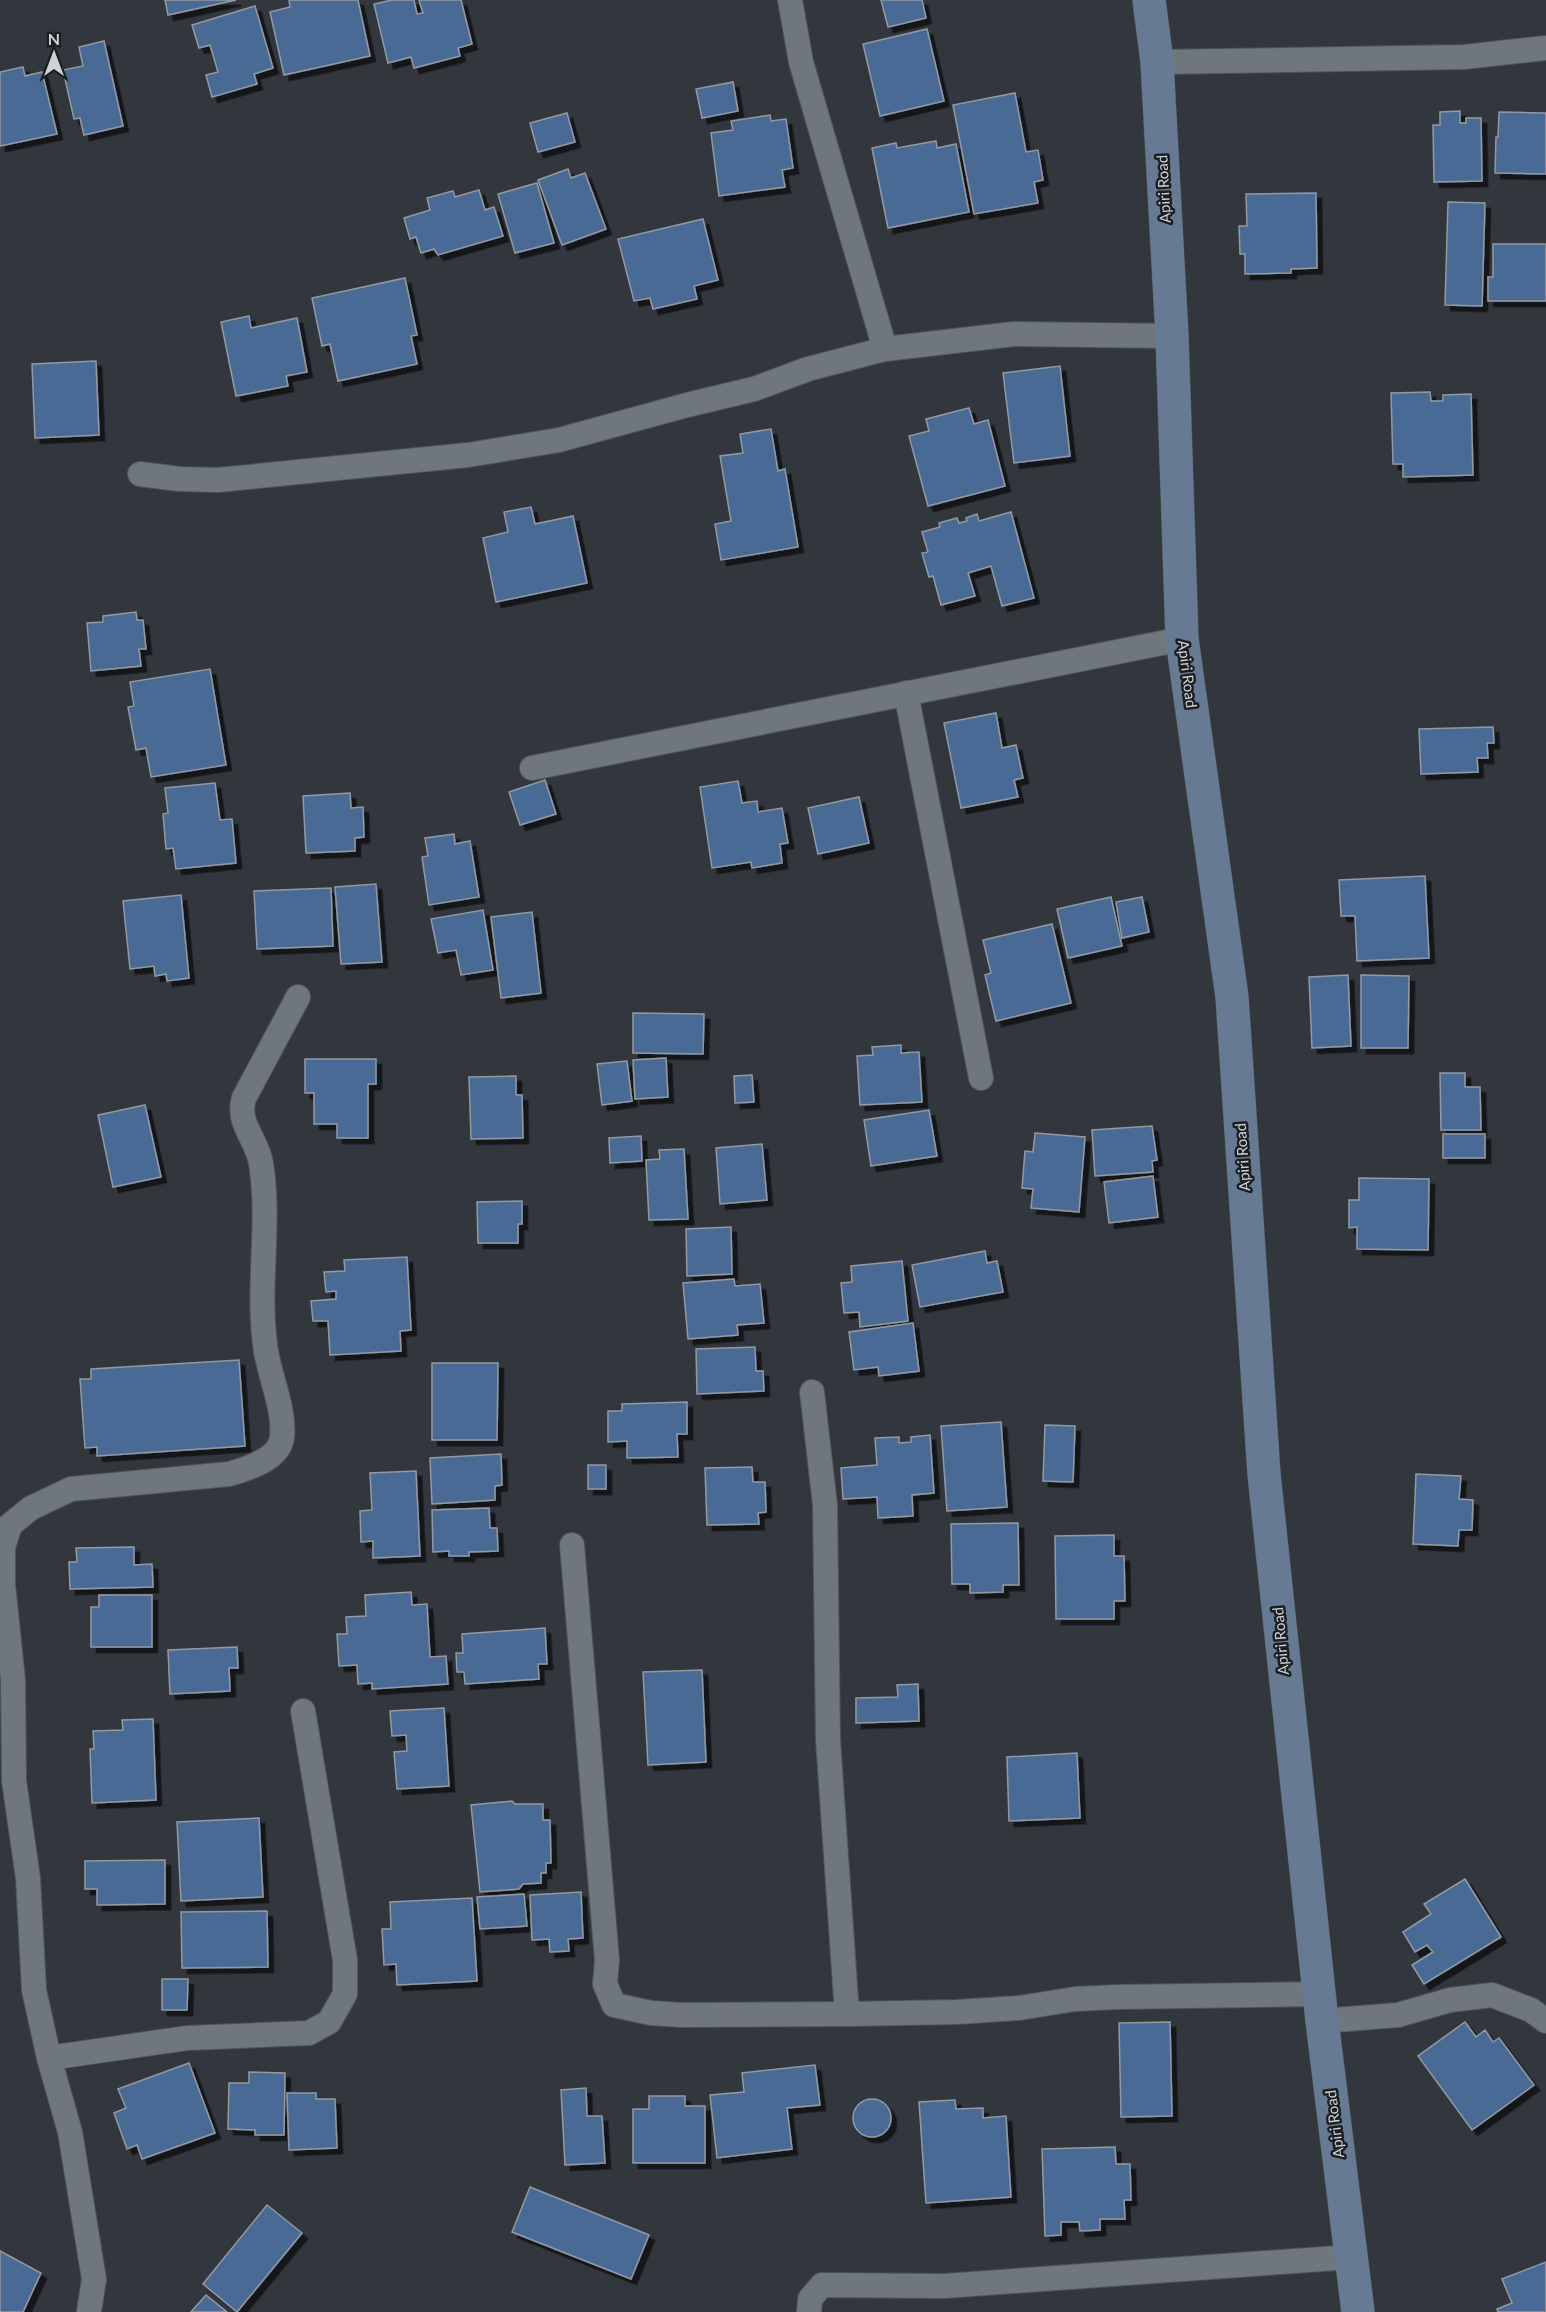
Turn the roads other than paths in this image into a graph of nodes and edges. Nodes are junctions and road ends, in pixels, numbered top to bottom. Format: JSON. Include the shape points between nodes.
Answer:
{"nodes":[{"id":1,"x":790,"y":0,"type":"edge"},
{"id":2,"x":1149,"y":0,"type":"edge"},
{"id":3,"x":1546,"y":48,"type":"edge"},
{"id":4,"x":1157,"y":62,"type":"junction"},
{"id":5,"x":1172,"y":336,"type":"junction"},
{"id":6,"x":885,"y":349,"type":"junction"},
{"id":7,"x":140,"y":474,"type":"dead end"},
{"id":8,"x":1182,"y":639,"type":"junction"},
{"id":9,"x":906,"y":693,"type":"junction"},
{"id":10,"x":532,"y":768,"type":"dead end"},
{"id":11,"x":298,"y":997,"type":"dead end"},
{"id":12,"x":981,"y":1078,"type":"dead end"},
{"id":13,"x":812,"y":1392,"type":"dead end"},
{"id":14,"x":572,"y":1545,"type":"dead end"},
{"id":15,"x":2,"y":1581,"type":"edge"},
{"id":16,"x":303,"y":1712,"type":"dead end"},
{"id":17,"x":1321,"y":2007,"type":"junction"},
{"id":18,"x":847,"y":2014,"type":"junction"},
{"id":19,"x":1546,"y":2021,"type":"edge"},
{"id":20,"x":50,"y":2058,"type":"junction"},
{"id":21,"x":1351,"y":2257,"type":"junction"},
{"id":22,"x":89,"y":2312,"type":"edge"},
{"id":23,"x":809,"y":2312,"type":"edge"},
{"id":24,"x":1358,"y":2312,"type":"edge"}],
"edges":[{"from":1,"to":6,"type":"street","via":[[801,62]]},
{"from":2,"to":4,"type":"street","name":"Apiri Road"},
{"from":3,"to":4,"type":"street","via":[[1464,57]]},
{"from":4,"to":5,"type":"street","name":"Apiri Road"},
{"from":5,"to":6,"type":"street","via":[[1014,334]]},
{"from":5,"to":8,"type":"street","name":"Apiri Road"},
{"from":6,"to":7,"type":"street","via":[[559,441],[218,480]]},
{"from":8,"to":9,"type":"street"},
{"from":8,"to":17,"type":"street","name":"Apiri Road","via":[[1232,997],[1264,1474]]},
{"from":9,"to":10,"type":"street"},
{"from":9,"to":12,"type":"street"},
{"from":11,"to":15,"type":"street","via":[[241,1109],[260,1159],[264,1187],[262,1284],[266,1350],[280,1410],[282,1438],[275,1452],[252,1468],[229,1474],[71,1489],[31,1508],[10,1525],[3,1547]]},
{"from":13,"to":18,"type":"street","via":[[825,1505],[828,1740]]},
{"from":14,"to":18,"type":"street","via":[[607,1960],[605,1984],[614,2005],[682,2015]]},
{"from":15,"to":20,"type":"street","via":[[13,1680],[14,1780],[28,1878],[34,1990]]},
{"from":16,"to":20,"type":"street","via":[[345,1960],[345,1994],[330,2022],[309,2033],[187,2038]]},
{"from":17,"to":18,"type":"street","via":[[1117,1997],[998,2009]]},
{"from":17,"to":19,"type":"street","via":[[1398,2015],[1450,2000],[1492,1995],[1531,2010]]},
{"from":17,"to":21,"type":"street","name":"Apiri Road"},
{"from":20,"to":22,"type":"street","via":[[70,2132],[94,2279]]},
{"from":21,"to":23,"type":"street","via":[[944,2286],[822,2285],[810,2299]]},
{"from":21,"to":24,"type":"street","name":"Apiri Road"}]}
